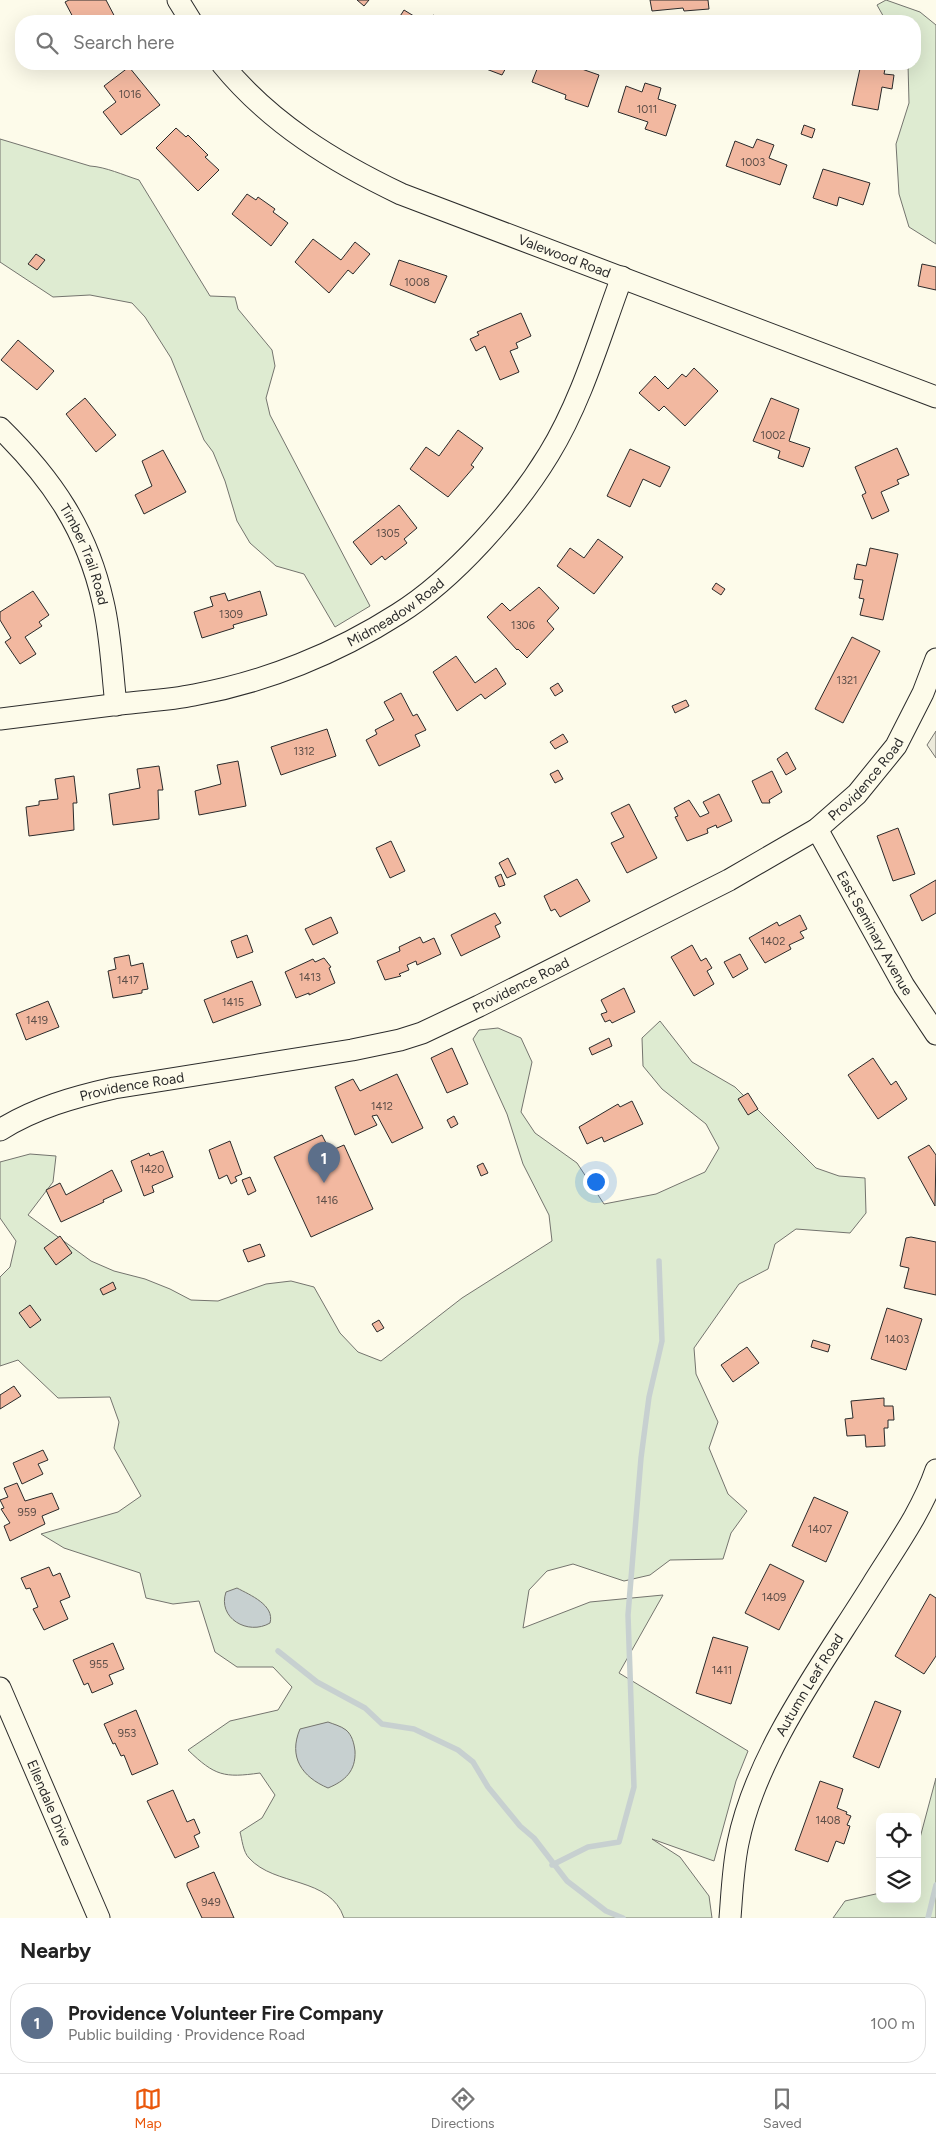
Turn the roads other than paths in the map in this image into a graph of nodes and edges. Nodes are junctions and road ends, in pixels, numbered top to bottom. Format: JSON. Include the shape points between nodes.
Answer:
{"nodes":[{"id":1,"x":178,"y":0,"type":"edge"},
{"id":2,"x":187,"y":15,"type":"edge"},
{"id":3,"x":227,"y":70,"type":"edge"},
{"id":4,"x":622,"y":277,"type":"junction"},
{"id":5,"x":936,"y":397,"type":"edge"},
{"id":6,"x":0,"y":428,"type":"edge"},
{"id":7,"x":936,"y":659,"type":"edge"},
{"id":8,"x":116,"y":705,"type":"junction"},
{"id":9,"x":0,"y":719,"type":"edge"},
{"id":10,"x":817,"y":829,"type":"junction"},
{"id":11,"x":936,"y":1034,"type":"edge"},
{"id":12,"x":0,"y":1130,"type":"edge"},
{"id":13,"x":936,"y":1470,"type":"edge"},
{"id":14,"x":0,"y":1688,"type":"edge"},
{"id":15,"x":99,"y":1918,"type":"edge"},
{"id":16,"x":730,"y":1918,"type":"edge"}],
"edges":[{"from":1,"to":2,"type":"street"},
{"from":3,"to":4,"type":"street","name":"Valewood Road","via":[[246,91],[304,140],[367,178],[453,215]]},
{"from":4,"to":5,"type":"street","name":"Valewood Road"},
{"from":4,"to":8,"type":"street","name":"Midmeadow Road","via":[[573,405],[549,454],[487,535],[444,578],[400,613],[349,642],[291,668],[194,696]]},
{"from":6,"to":8,"type":"street","name":"Timber Trail Road","via":[[30,456],[77,524],[104,603]]},
{"from":7,"to":10,"type":"street","name":"Providence Road","via":[[896,746],[857,794]]},
{"from":8,"to":9,"type":"street","name":"Midmeadow Road"},
{"from":10,"to":11,"type":"street","name":"East Seminary Avenue","via":[[904,986]]},
{"from":10,"to":12,"type":"street","name":"Providence Road","via":[[729,880],[422,1033],[352,1050],[114,1088],[53,1104]]},
{"from":13,"to":16,"type":"street","name":"Autumn Leaf Road","via":[[916,1513],[797,1706],[768,1760],[738,1842]]},
{"from":14,"to":15,"type":"street","name":"Ellendale Drive"}]}
